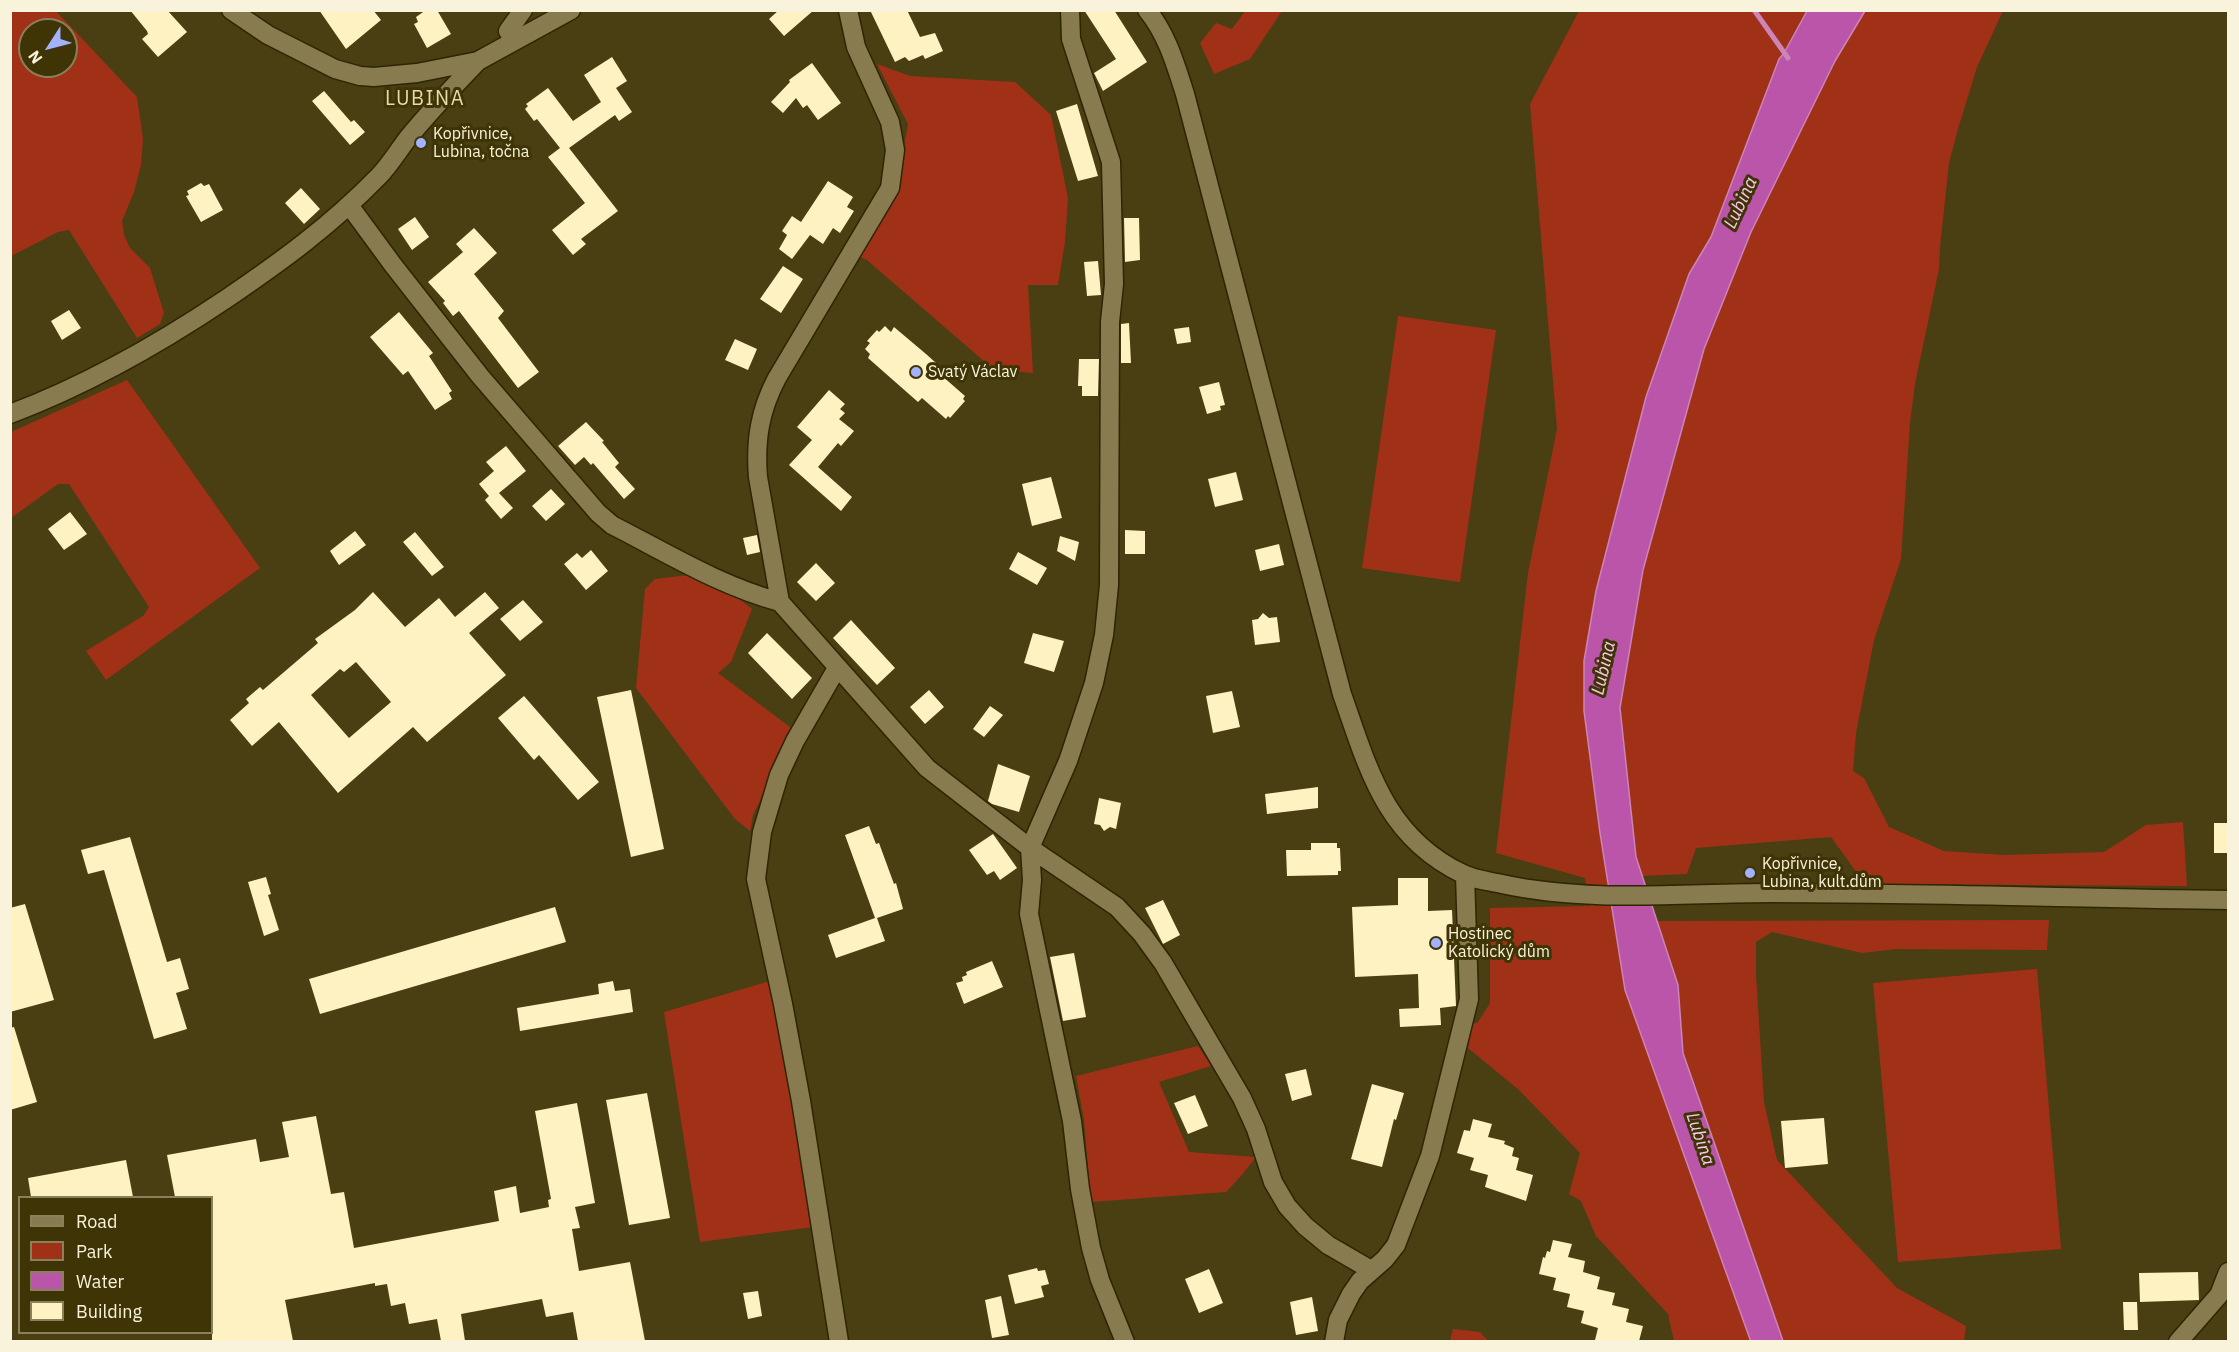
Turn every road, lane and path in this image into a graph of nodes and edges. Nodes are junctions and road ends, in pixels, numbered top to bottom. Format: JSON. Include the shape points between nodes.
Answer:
{"nodes":[{"id":1,"x":231,"y":10,"type":"edge"},
{"id":2,"x":524,"y":10,"type":"edge"},
{"id":3,"x":571,"y":10,"type":"edge"},
{"id":4,"x":848,"y":10,"type":"edge"},
{"id":5,"x":1070,"y":10,"type":"edge"},
{"id":6,"x":1147,"y":10,"type":"edge"},
{"id":7,"x":515,"y":41,"type":"junction"},
{"id":8,"x":478,"y":61,"type":"junction"},
{"id":9,"x":349,"y":205,"type":"junction"},
{"id":10,"x":10,"y":414,"type":"edge"},
{"id":11,"x":780,"y":602,"type":"junction"},
{"id":12,"x":837,"y":668,"type":"junction"},
{"id":13,"x":1030,"y":848,"type":"junction"},
{"id":14,"x":1465,"y":875,"type":"junction"},
{"id":15,"x":2229,"y":900,"type":"edge"},
{"id":16,"x":1371,"y":1270,"type":"junction"},
{"id":17,"x":2229,"y":1272,"type":"edge"},
{"id":18,"x":839,"y":1341,"type":"edge"},
{"id":19,"x":1125,"y":1341,"type":"edge"},
{"id":20,"x":1334,"y":1341,"type":"edge"},
{"id":21,"x":2178,"y":1341,"type":"edge"}],
"edges":[{"from":1,"to":8,"type":"street","via":[[286,45],[335,69],[360,76],[392,77]]},
{"from":2,"to":7,"type":"street","via":[[508,31]]},
{"from":3,"to":7,"type":"street"},
{"from":4,"to":11,"type":"street","via":[[856,47],[890,122],[895,150],[889,191],[777,378],[760,418],[758,477]]},
{"from":5,"to":13,"type":"street","via":[[1071,39],[1111,162],[1114,284],[1110,322],[1109,585],[1094,682],[1068,761]]},
{"from":6,"to":14,"type":"street","via":[[1166,42],[1185,94],[1342,694],[1369,770],[1384,802],[1404,829],[1432,855]]},
{"from":7,"to":8,"type":"street"},
{"from":8,"to":9,"type":"street","via":[[442,98],[380,175]]},
{"from":9,"to":10,"type":"street","via":[[301,247],[169,337],[58,395]]},
{"from":9,"to":11,"type":"street","via":[[480,376],[598,513],[612,525],[728,584]]},
{"from":11,"to":12,"type":"street"},
{"from":12,"to":13,"type":"street","via":[[927,768]]},
{"from":12,"to":18,"type":"street","via":[[779,775],[762,832],[756,879],[799,1090]]},
{"from":13,"to":16,"type":"street","via":[[1117,907],[1142,933],[1242,1098],[1273,1182],[1287,1206],[1328,1245]]},
{"from":13,"to":19,"type":"street","via":[[1029,914],[1072,1121],[1091,1248]]},
{"from":14,"to":15,"type":"street","via":[[1523,888],[1601,895],[1799,893]]},
{"from":14,"to":16,"type":"street","via":[[1469,999],[1430,1156],[1396,1245]]},
{"from":16,"to":20,"type":"street","via":[[1351,1294],[1338,1320]]},
{"from":17,"to":21,"type":"street","via":[[2219,1295]]}]}
